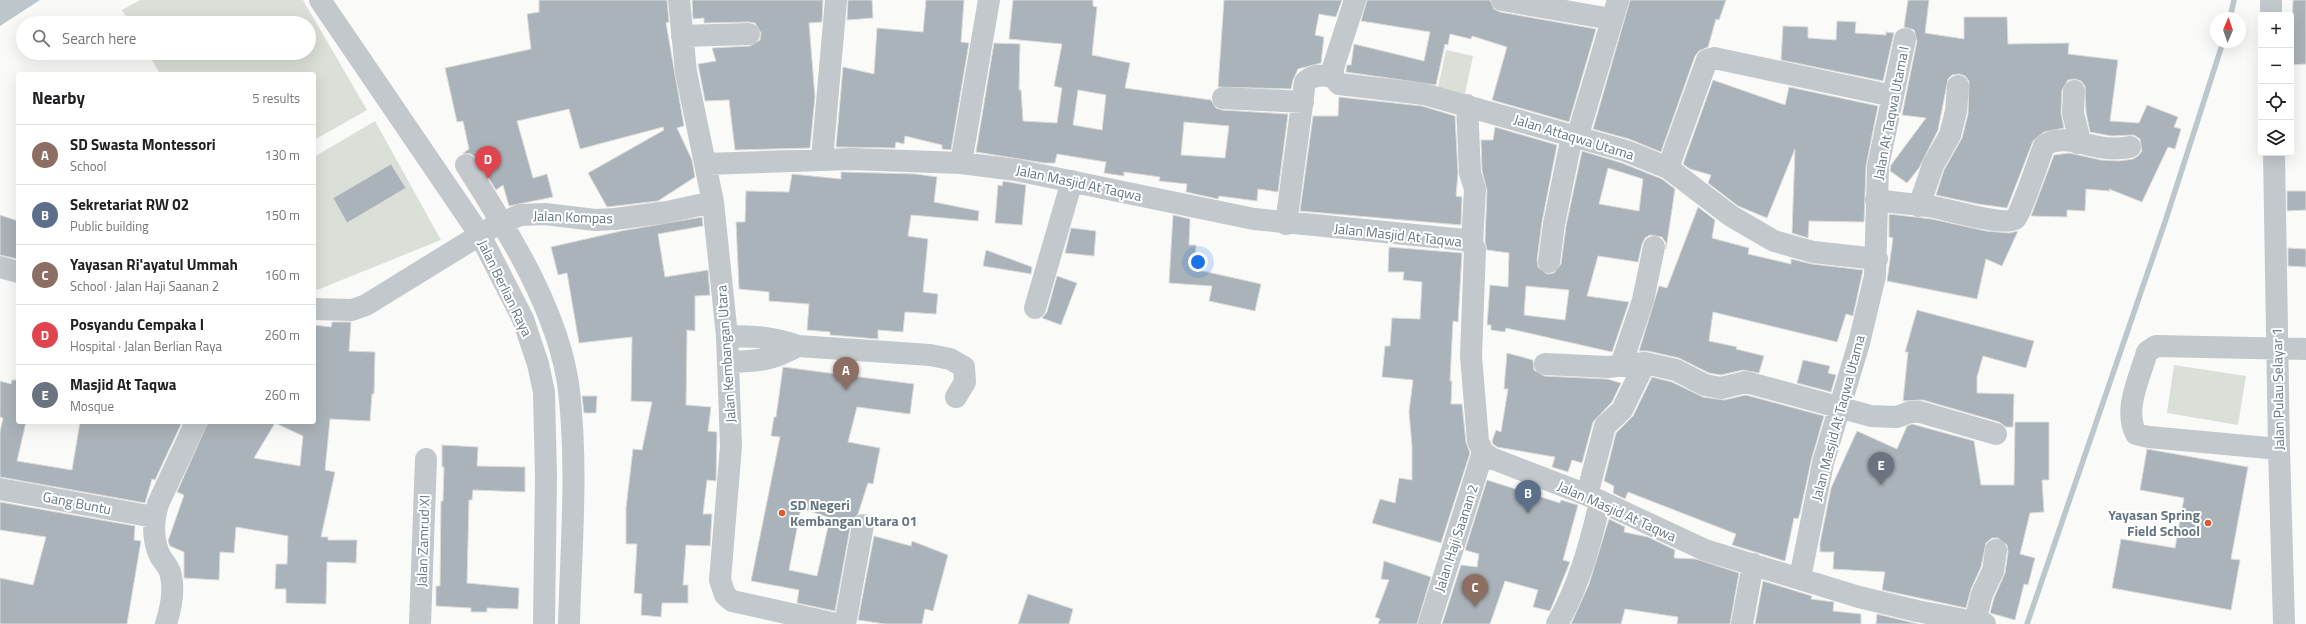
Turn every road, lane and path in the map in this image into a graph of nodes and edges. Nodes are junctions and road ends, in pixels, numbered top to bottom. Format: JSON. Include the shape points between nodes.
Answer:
{"nodes":[{"id":1,"x":320,"y":0,"type":"edge"},
{"id":2,"x":679,"y":0,"type":"edge"},
{"id":3,"x":836,"y":0,"type":"edge"},
{"id":4,"x":989,"y":0,"type":"edge"},
{"id":5,"x":1355,"y":0,"type":"edge"},
{"id":6,"x":1502,"y":0,"type":"edge"},
{"id":7,"x":2271,"y":0,"type":"edge"},
{"id":8,"x":1614,"y":10,"type":"edge"},
{"id":9,"x":2271,"y":12,"type":"edge"},
{"id":10,"x":749,"y":34,"type":"dead end"},
{"id":11,"x":682,"y":36,"type":"junction"},
{"id":12,"x":1905,"y":39,"type":"dead end"},
{"id":13,"x":1333,"y":77,"type":"junction"},
{"id":14,"x":1958,"y":86,"type":"dead end"},
{"id":15,"x":2074,"y":91,"type":"dead end"},
{"id":16,"x":1893,"y":96,"type":"junction"},
{"id":17,"x":1223,"y":98,"type":"dead end"},
{"id":18,"x":1303,"y":102,"type":"junction"},
{"id":19,"x":1467,"y":105,"type":"junction"},
{"id":20,"x":1575,"y":137,"type":"junction"},
{"id":21,"x":2078,"y":143,"type":"junction"},
{"id":22,"x":2130,"y":147,"type":"dead end"},
{"id":23,"x":2274,"y":156,"type":"edge"},
{"id":24,"x":822,"y":159,"type":"junction"},
{"id":25,"x":961,"y":163,"type":"junction"},
{"id":26,"x":706,"y":164,"type":"junction"},
{"id":27,"x":466,"y":165,"type":"dead end"},
{"id":28,"x":1668,"y":168,"type":"junction"},
{"id":29,"x":1072,"y":182,"type":"junction"},
{"id":30,"x":1876,"y":200,"type":"junction"},
{"id":31,"x":713,"y":202,"type":"junction"},
{"id":32,"x":1919,"y":206,"type":"junction"},
{"id":33,"x":502,"y":222,"type":"junction"},
{"id":34,"x":1286,"y":224,"type":"junction"},
{"id":35,"x":480,"y":235,"type":"junction"},
{"id":36,"x":1472,"y":244,"type":"junction"},
{"id":37,"x":1654,"y":247,"type":"dead end"},
{"id":38,"x":1877,"y":259,"type":"junction"},
{"id":39,"x":1549,"y":262,"type":"dead end"},
{"id":40,"x":0,"y":267,"type":"edge"},
{"id":41,"x":16,"y":271,"type":"edge"},
{"id":42,"x":1035,"y":308,"type":"dead end"},
{"id":43,"x":316,"y":309,"type":"edge"},
{"id":44,"x":728,"y":336,"type":"junction"},
{"id":45,"x":798,"y":346,"type":"junction"},
{"id":46,"x":2278,"y":349,"type":"junction"},
{"id":47,"x":2306,"y":349,"type":"edge"},
{"id":48,"x":729,"y":362,"type":"junction"},
{"id":49,"x":1544,"y":364,"type":"dead end"},
{"id":50,"x":1645,"y":364,"type":"junction"},
{"id":51,"x":1621,"y":365,"type":"junction"},
{"id":52,"x":569,"y":391,"type":"junction"},
{"id":53,"x":544,"y":392,"type":"junction"},
{"id":54,"x":956,"y":397,"type":"dead end"},
{"id":55,"x":1839,"y":408,"type":"junction"},
{"id":56,"x":195,"y":424,"type":"edge"},
{"id":57,"x":1996,"y":434,"type":"dead end"},
{"id":58,"x":2279,"y":449,"type":"junction"},
{"id":59,"x":1483,"y":452,"type":"junction"},
{"id":60,"x":426,"y":459,"type":"dead end"},
{"id":61,"x":0,"y":489,"type":"edge"},
{"id":62,"x":1594,"y":499,"type":"junction"},
{"id":63,"x":154,"y":517,"type":"junction"},
{"id":64,"x":863,"y":525,"type":"dead end"},
{"id":65,"x":1996,"y":550,"type":"dead end"},
{"id":66,"x":1753,"y":564,"type":"junction"},
{"id":67,"x":1800,"y":578,"type":"junction"},
{"id":68,"x":1916,"y":618,"type":"edge"},
{"id":69,"x":1980,"y":623,"type":"edge"},
{"id":70,"x":166,"y":624,"type":"edge"},
{"id":71,"x":420,"y":624,"type":"edge"},
{"id":72,"x":544,"y":624,"type":"edge"},
{"id":73,"x":569,"y":624,"type":"edge"},
{"id":74,"x":836,"y":624,"type":"edge"},
{"id":75,"x":845,"y":624,"type":"edge"},
{"id":76,"x":1429,"y":624,"type":"edge"},
{"id":77,"x":1558,"y":624,"type":"edge"},
{"id":78,"x":1742,"y":624,"type":"edge"},
{"id":79,"x":2284,"y":624,"type":"edge"}],
"edges":[{"from":1,"to":35,"type":"street","name":"Jalan Berlian Raya"},
{"from":2,"to":11,"type":"street","name":"Jalan Kembangan Utara"},
{"from":3,"to":24,"type":"street"},
{"from":4,"to":25,"type":"street"},
{"from":5,"to":13,"type":"street","via":[[1335,61]]},
{"from":6,"to":8,"type":"street"},
{"from":7,"to":9,"type":"street"},
{"from":8,"to":20,"type":"street"},
{"from":10,"to":11,"type":"street"},
{"from":11,"to":26,"type":"street","name":"Jalan Kembangan Utara","via":[[689,88]]},
{"from":12,"to":16,"type":"street","name":"Jalan At Taqwa Utama I"},
{"from":13,"to":18,"type":"street","via":[[1322,75],[1305,82]]},
{"from":13,"to":19,"type":"street","name":"Jalan Attaqwa Utama","via":[[1335,82],[1344,86],[1404,91]]},
{"from":14,"to":32,"type":"street","via":[[1956,111],[1950,134],[1933,165]]},
{"from":15,"to":21,"type":"street","via":[[2073,114]]},
{"from":16,"to":28,"type":"street","via":[[1714,58],[1707,60]]},
{"from":16,"to":30,"type":"street","name":"Jalan At Taqwa Utama I","via":[[1878,166]]},
{"from":17,"to":18,"type":"street"},
{"from":18,"to":34,"type":"street"},
{"from":19,"to":20,"type":"street","name":"Jalan Attaqwa Utama"},
{"from":19,"to":36,"type":"street","via":[[1470,173],[1474,189]]},
{"from":20,"to":28,"type":"street","name":"Jalan Attaqwa Utama","via":[[1626,151]]},
{"from":20,"to":39,"type":"street","via":[[1554,224]]},
{"from":21,"to":22,"type":"street","via":[[2116,149]]},
{"from":21,"to":32,"type":"street","via":[[2050,141],[2044,146],[2026,190],[2022,209],[2016,218],[2010,221],[1979,218]]},
{"from":23,"to":46,"type":"street","name":"Jalan Pulau Selayar 1"},
{"from":24,"to":25,"type":"street","name":"Jalan Masjid At Taqwa"},
{"from":24,"to":26,"type":"street","name":"Jalan Masjid At Taqwa"},
{"from":25,"to":29,"type":"street","name":"Jalan Masjid At Taqwa","via":[[1016,170]]},
{"from":26,"to":31,"type":"street","name":"Jalan Kembangan Utara"},
{"from":27,"to":33,"type":"street","name":"Jalan Berlian Raya"},
{"from":28,"to":38,"type":"street","name":"Jalan Attaqwa Utama","via":[[1731,216],[1774,241],[1813,252]]},
{"from":29,"to":34,"type":"street","name":"Jalan Masjid At Taqwa","via":[[1224,214]]},
{"from":29,"to":42,"type":"street"},
{"from":30,"to":32,"type":"street"},
{"from":30,"to":38,"type":"street","name":"Jalan At Taqwa Utama I"},
{"from":31,"to":33,"type":"street","name":"Jalan Kompas","via":[[615,219],[595,220],[532,214],[520,215]]},
{"from":31,"to":44,"type":"street","name":"Jalan Kembangan Utara"},
{"from":33,"to":35,"type":"street","name":"Jalan Kompas"},
{"from":33,"to":52,"type":"street","name":"Jalan Berlian Raya","via":[[517,247],[555,333]]},
{"from":34,"to":36,"type":"street","name":"Jalan Masjid At Taqwa","via":[[1438,237],[1465,240]]},
{"from":35,"to":43,"type":"street","name":"Jalan Kompas","via":[[366,305],[352,310]]},
{"from":35,"to":53,"type":"street","name":"Jalan Berlian Raya","via":[[523,319]]},
{"from":36,"to":59,"type":"street","name":"Jalan Masjid At Taqwa","via":[[1475,249],[1471,356],[1478,441]]},
{"from":37,"to":51,"type":"street","via":[[1643,300]]},
{"from":38,"to":55,"type":"street","name":"Jalan Masjid At Taqwa Utama","via":[[1859,342]]},
{"from":40,"to":41,"type":"street"},
{"from":44,"to":45,"type":"street","via":[[762,336]]},
{"from":44,"to":48,"type":"street","name":"Jalan Kembangan Utara"},
{"from":45,"to":48,"type":"street","via":[[762,361]]},
{"from":45,"to":54,"type":"street","via":[[930,355],[950,359],[964,367],[965,382]]},
{"from":46,"to":47,"type":"street"},
{"from":46,"to":58,"type":"street","name":"Jalan Pulau Selayar 1"},
{"from":46,"to":58,"type":"street","via":[[2156,346],[2151,348],[2147,352],[2131,406],[2131,424],[2136,434],[2149,437]]},
{"from":48,"to":74,"type":"street","name":"Jalan Kembangan Utara","via":[[731,446],[721,588],[725,595],[741,603]]},
{"from":49,"to":51,"type":"street","via":[[1608,367]]},
{"from":50,"to":51,"type":"street"},
{"from":50,"to":55,"type":"street","via":[[1676,370],[1690,379],[1710,386],[1721,388],[1746,382]]},
{"from":50,"to":62,"type":"street","via":[[1622,410],[1605,426]]},
{"from":52,"to":53,"type":"street"},
{"from":52,"to":73,"type":"street","name":"Jalan Berlian Raya","via":[[573,465]]},
{"from":53,"to":72,"type":"street","name":"Jalan Berlian Raya"},
{"from":55,"to":57,"type":"street","via":[[1871,416],[1897,417],[1910,412],[1920,412]]},
{"from":55,"to":67,"type":"street","name":"Jalan Masjid At Taqwa Utama","via":[[1823,463]]},
{"from":56,"to":63,"type":"street"},
{"from":58,"to":79,"type":"street","name":"Jalan Pulau Selayar 1"},
{"from":59,"to":62,"type":"street","name":"Jalan Masjid At Taqwa","via":[[1490,458]]},
{"from":59,"to":76,"type":"street","name":"Jalan Haji Saanan 2"},
{"from":60,"to":71,"type":"street","name":"Jalan Zamrud XI"},
{"from":61,"to":63,"type":"street","name":"Gang Buntu"},
{"from":62,"to":66,"type":"street","name":"Jalan Masjid At Taqwa","via":[[1705,550]]},
{"from":62,"to":77,"type":"street","via":[[1587,556],[1574,592]]},
{"from":63,"to":70,"type":"street","via":[[154,538],[160,555],[170,571],[172,586]]},
{"from":64,"to":75,"type":"street"},
{"from":65,"to":69,"type":"street","via":[[1993,571],[1982,594]]},
{"from":66,"to":67,"type":"street","name":"Jalan Masjid At Taqwa"},
{"from":66,"to":78,"type":"street"},
{"from":67,"to":68,"type":"street","name":"Jalan Masjid At Taqwa"},
{"from":68,"to":69,"type":"street","name":"Jalan Masjid At Taqwa"}]}
